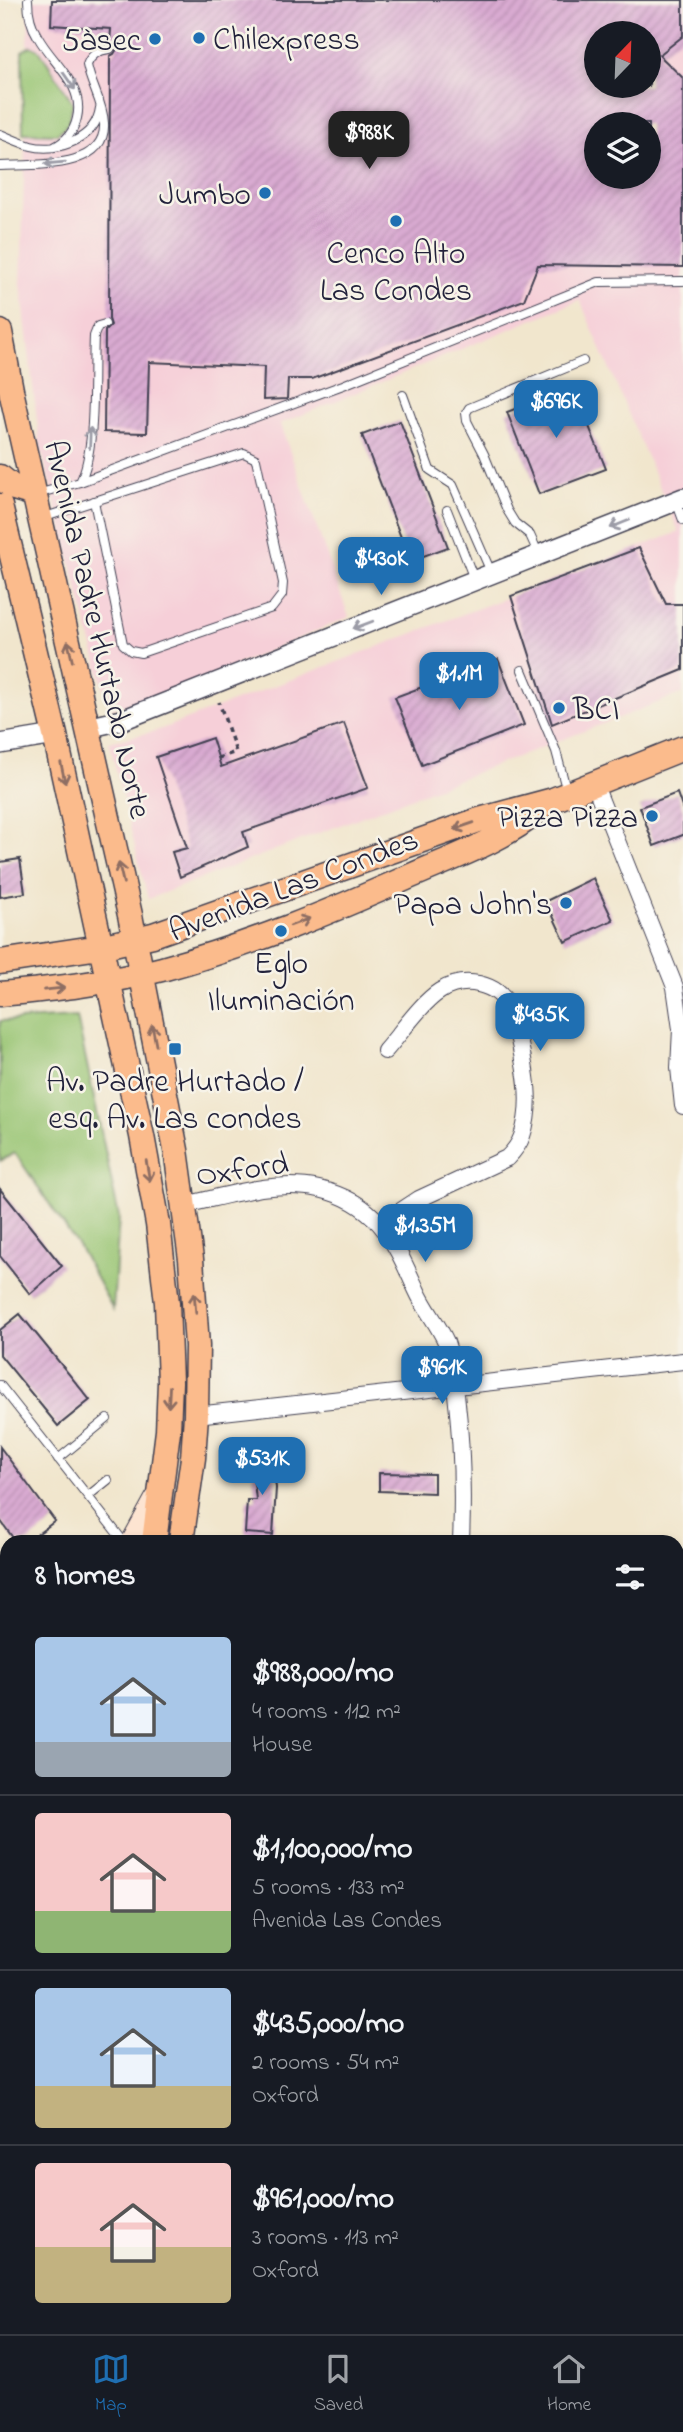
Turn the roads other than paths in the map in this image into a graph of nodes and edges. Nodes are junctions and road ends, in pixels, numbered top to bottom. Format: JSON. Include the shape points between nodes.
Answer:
{"nodes":[{"id":1,"x":28,"y":0,"type":"edge"},
{"id":2,"x":110,"y":49,"type":"dead end"},
{"id":3,"x":101,"y":102,"type":"junction"},
{"id":4,"x":0,"y":134,"type":"edge"},
{"id":5,"x":54,"y":147,"type":"junction"},
{"id":6,"x":0,"y":166,"type":"edge"},
{"id":7,"x":683,"y":281,"type":"edge"},
{"id":8,"x":105,"y":324,"type":"dead end"},
{"id":9,"x":0,"y":332,"type":"edge"},
{"id":10,"x":583,"y":361,"type":"dead end"},
{"id":11,"x":403,"y":395,"type":"dead end"},
{"id":12,"x":0,"y":477,"type":"edge"},
{"id":13,"x":80,"y":482,"type":"junction"},
{"id":14,"x":34,"y":494,"type":"junction"},
{"id":15,"x":679,"y":500,"type":"edge"},
{"id":16,"x":94,"y":501,"type":"junction"},
{"id":17,"x":0,"y":506,"type":"edge"},
{"id":18,"x":447,"y":510,"type":"dead end"},
{"id":19,"x":40,"y":518,"type":"junction"},
{"id":20,"x":683,"y":520,"type":"edge"},
{"id":21,"x":539,"y":556,"type":"junction"},
{"id":22,"x":483,"y":578,"type":"junction"},
{"id":23,"x":522,"y":670,"type":"dead end"},
{"id":24,"x":87,"y":728,"type":"junction"},
{"id":25,"x":55,"y":735,"type":"junction"},
{"id":26,"x":0,"y":744,"type":"edge"},
{"id":27,"x":683,"y":748,"type":"edge"},
{"id":28,"x":594,"y":783,"type":"junction"},
{"id":29,"x":560,"y":797,"type":"junction"},
{"id":30,"x":135,"y":939,"type":"junction"},
{"id":31,"x":100,"y":947,"type":"junction"},
{"id":32,"x":0,"y":962,"type":"edge"},
{"id":33,"x":142,"y":973,"type":"junction"},
{"id":34,"x":107,"y":980,"type":"junction"},
{"id":35,"x":0,"y":995,"type":"edge"},
{"id":36,"x":385,"y":1051,"type":"dead end"},
{"id":37,"x":683,"y":1106,"type":"edge"},
{"id":38,"x":184,"y":1205,"type":"junction"},
{"id":39,"x":381,"y":1224,"type":"junction"},
{"id":40,"x":683,"y":1361,"type":"edge"},
{"id":41,"x":0,"y":1385,"type":"edge"},
{"id":42,"x":455,"y":1386,"type":"junction"},
{"id":43,"x":196,"y":1415,"type":"junction"},
{"id":44,"x":107,"y":1419,"type":"dead end"},
{"id":45,"x":58,"y":1459,"type":"junction"},
{"id":46,"x":108,"y":1480,"type":"dead end"},
{"id":47,"x":163,"y":1480,"type":"junction"},
{"id":48,"x":88,"y":1496,"type":"junction"},
{"id":49,"x":119,"y":1535,"type":"edge"},
{"id":50,"x":138,"y":1535,"type":"edge"},
{"id":51,"x":155,"y":1535,"type":"edge"},
{"id":52,"x":182,"y":1535,"type":"edge"},
{"id":53,"x":461,"y":1535,"type":"edge"}],
"edges":[{"from":1,"to":5,"type":"lane","one_way":true,"via":[[34,30],[79,101],[74,128]]},
{"from":2,"to":3,"type":"lane","via":[[93,55],[87,65]]},
{"from":3,"to":5,"type":"lane","via":[[87,133]]},
{"from":3,"to":6,"type":"lane","one_way":true,"via":[[102,136],[89,153],[70,161]]},
{"from":4,"to":5,"type":"lane","via":[[30,146]]},
{"from":7,"to":13,"type":"lane","via":[[599,282],[343,385]]},
{"from":13,"to":8,"type":"lane","one_way":true,"via":[[90,452],[94,336],[98,326]]},
{"from":9,"to":14,"type":"main road","name":"Avenida Padre Hurtado Norte"},
{"from":10,"to":21,"type":"lane","via":[[466,413],[507,510],[530,535]]},
{"from":11,"to":22,"type":"lane","via":[[430,470],[453,485]]},
{"from":12,"to":14,"type":"main road","via":[[14,488]]},
{"from":13,"to":14,"type":"lane"},
{"from":14,"to":19,"type":"main road","name":"Avenida Padre Hurtado Norte"},
{"from":15,"to":20,"type":"lane"},
{"from":15,"to":21,"type":"street","one_way":true},
{"from":16,"to":16,"type":"lane","via":[[123,644],[131,651],[141,653],[272,608],[282,595],[256,459],[251,455],[244,453]]},
{"from":16,"to":19,"type":"lane"},
{"from":17,"to":25,"type":"main road"},
{"from":18,"to":22,"type":"lane"},
{"from":24,"to":19,"type":"main road","name":"Avenida Padre Hurtado Norte","one_way":true},
{"from":21,"to":22,"type":"street"},
{"from":22,"to":24,"type":"street","one_way":true,"via":[[122,720]]},
{"from":23,"to":29,"type":"lane","via":[[556,751]]},
{"from":30,"to":24,"type":"main road","name":"Avenida Padre Hurtado Norte","one_way":true},
{"from":25,"to":26,"type":"street"},
{"from":25,"to":31,"type":"main road","one_way":true},
{"from":27,"to":28,"type":"main road","name":"Avenida Las Condes"},
{"from":28,"to":29,"type":"main road","name":"Avenida Las Condes"},
{"from":28,"to":37,"type":"street","via":[[675,987]]},
{"from":29,"to":30,"type":"main road","name":"Avenida Las Condes","one_way":true,"via":[[479,820]]},
{"from":33,"to":29,"type":"main road","name":"Avenida Las Condes","one_way":true,"via":[[247,943],[350,903],[491,841]]},
{"from":30,"to":31,"type":"main road","name":"Avenida Las Condes"},
{"from":30,"to":33,"type":"main road","name":"Avenida Padre Hurtado Norte"},
{"from":31,"to":32,"type":"main road","name":"Avenida Las Condes"},
{"from":31,"to":34,"type":"main road"},
{"from":33,"to":34,"type":"main road","name":"Avenida Las Condes"},
{"from":38,"to":33,"type":"main road","name":"Avenida Padre Hurtado Norte","one_way":true},
{"from":35,"to":34,"type":"main road","name":"Avenida Las Condes","one_way":true},
{"from":34,"to":47,"type":"main road","one_way":true,"via":[[142,1136],[163,1263],[170,1382]]},
{"from":36,"to":39,"type":"street","via":[[438,992],[466,982],[483,986],[504,999],[513,1016],[528,1099],[523,1135],[507,1158],[419,1199]]},
{"from":38,"to":39,"type":"street","name":"Oxford","via":[[299,1186],[352,1201]]},
{"from":43,"to":38,"type":"main road","name":"Avenida Padre Hurtado Norte","one_way":true,"via":[[197,1335]]},
{"from":39,"to":42,"type":"street","name":"Oxford","via":[[445,1341]]},
{"from":40,"to":42,"type":"street"},
{"from":41,"to":45,"type":"lane"},
{"from":42,"to":43,"type":"street"},
{"from":42,"to":53,"type":"street","name":"Oxford","via":[[462,1470]]},
{"from":43,"to":52,"type":"main road","name":"Avenida Padre Hurtado Norte"},
{"from":44,"to":45,"type":"lane"},
{"from":45,"to":48,"type":"lane"},
{"from":46,"to":48,"type":"lane"},
{"from":47,"to":50,"type":"main road"},
{"from":47,"to":51,"type":"main road"},
{"from":48,"to":49,"type":"lane"}]}
